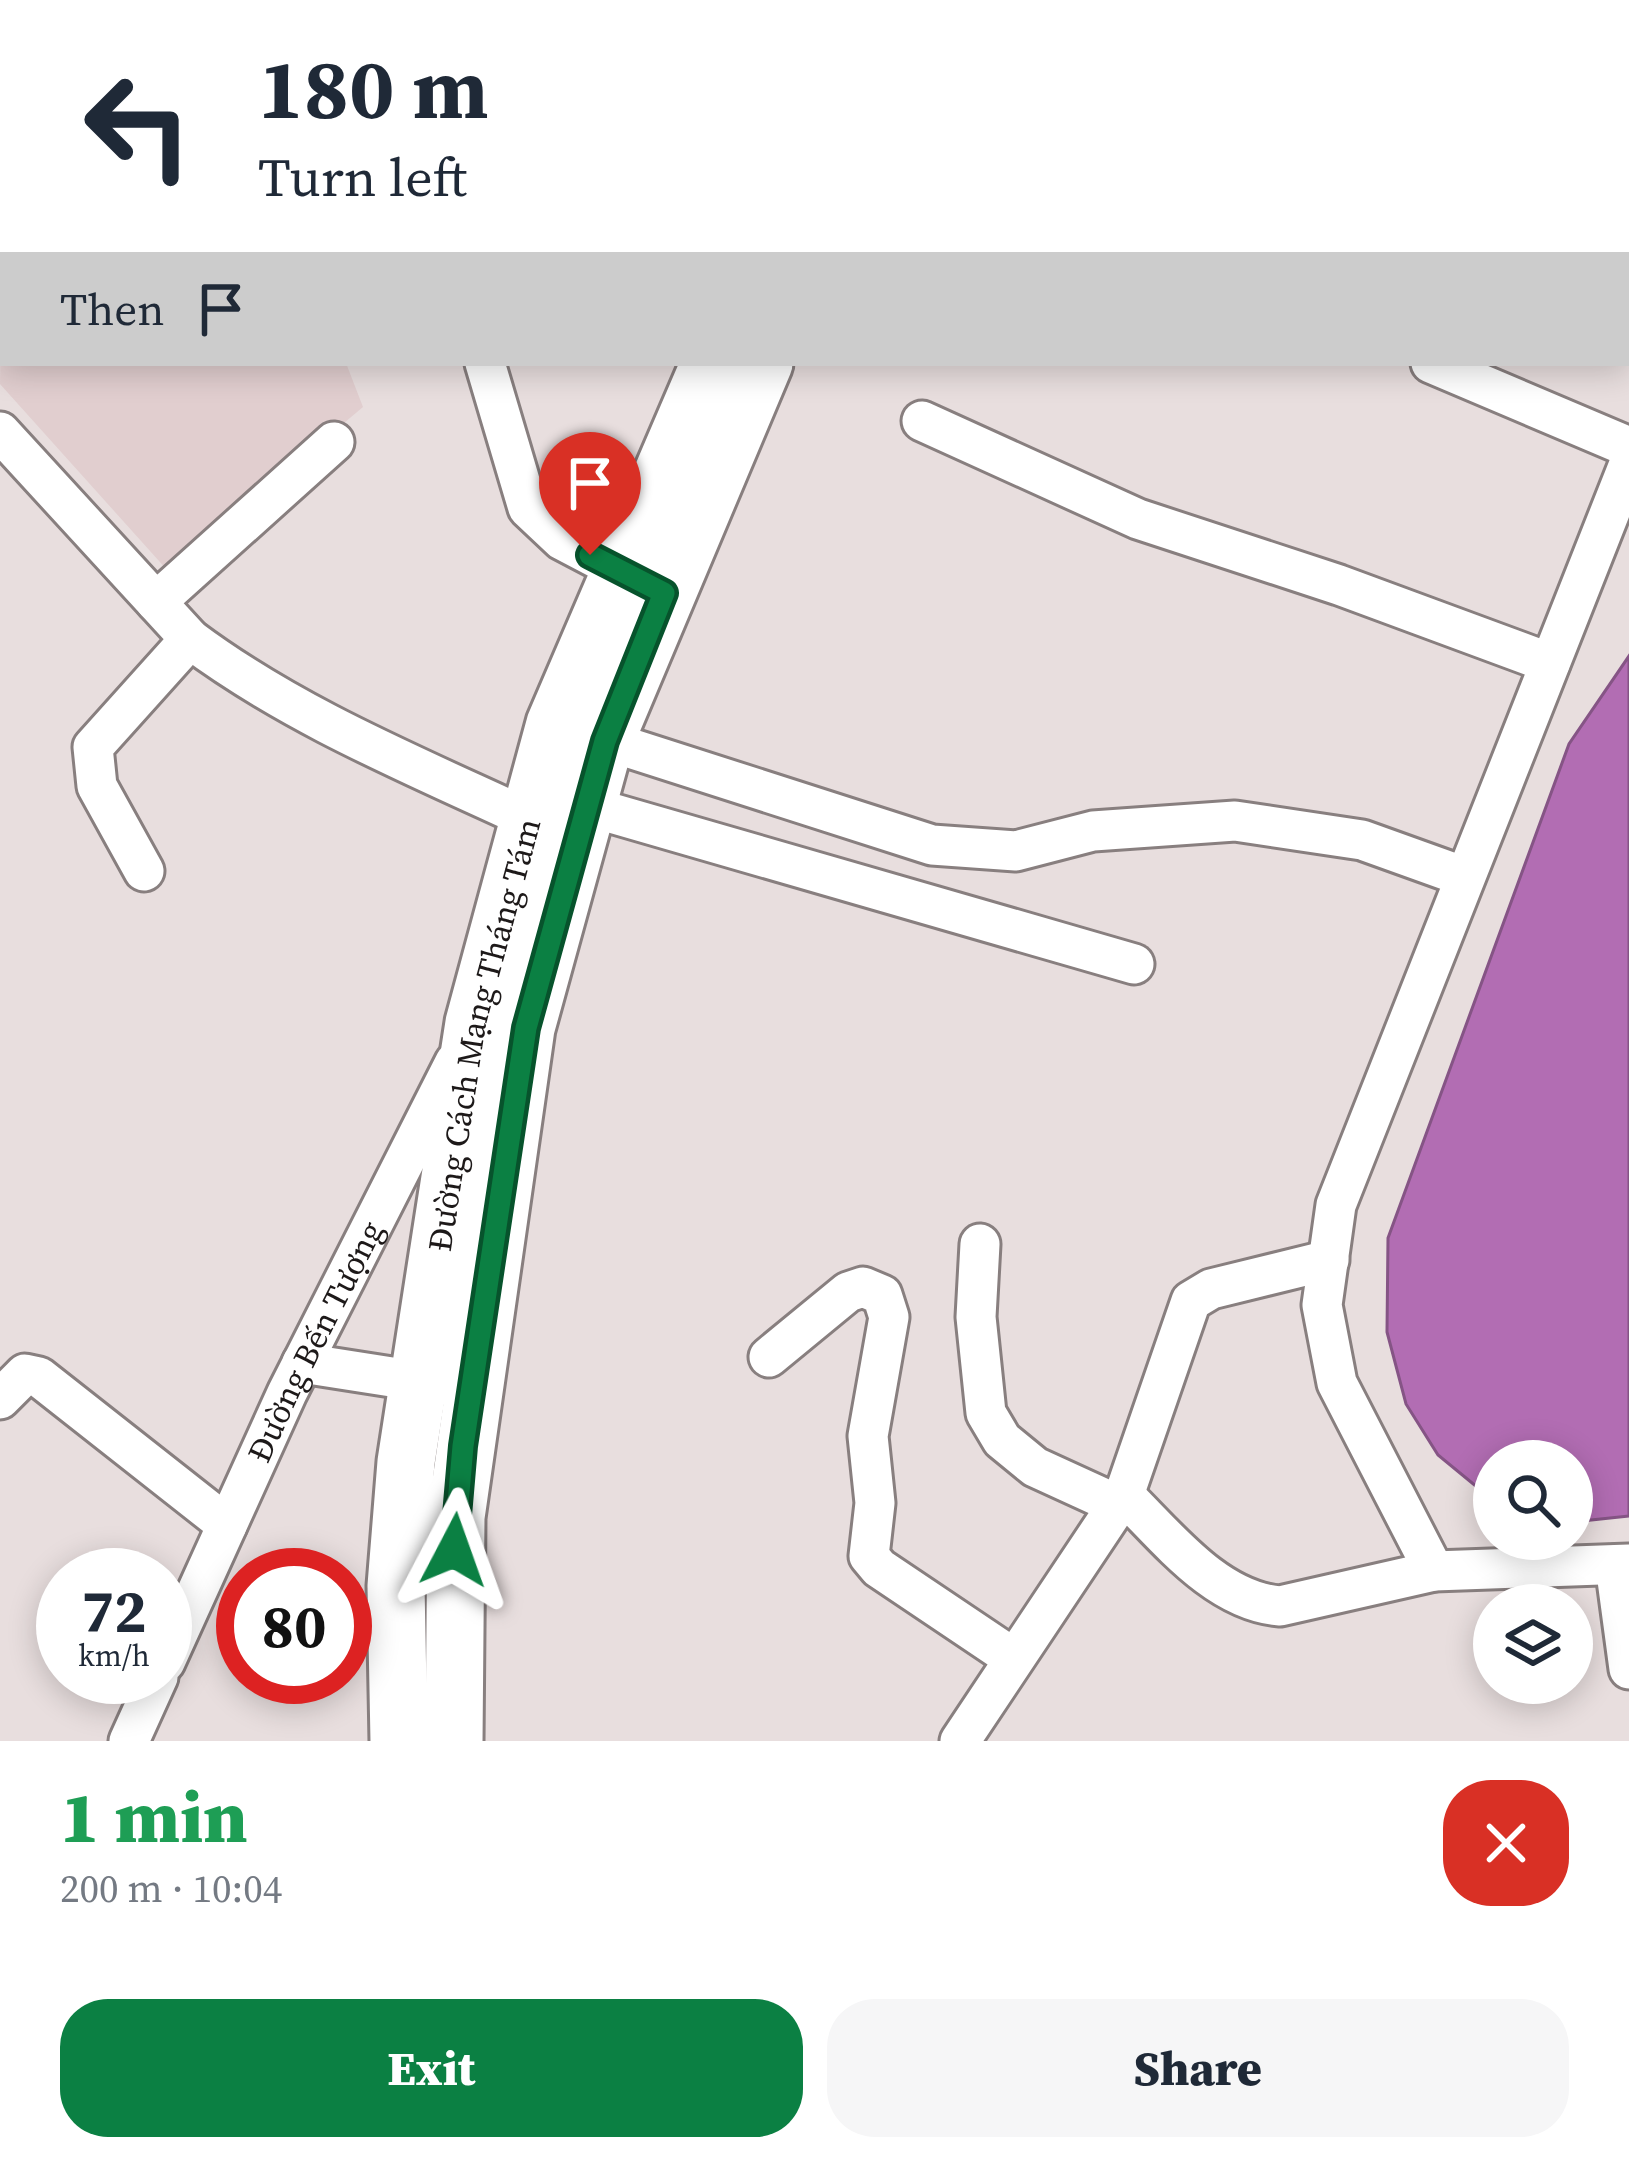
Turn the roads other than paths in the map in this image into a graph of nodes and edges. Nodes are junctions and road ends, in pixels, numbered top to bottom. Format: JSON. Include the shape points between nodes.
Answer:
{"nodes":[{"id":1,"x":486,"y":366,"type":"edge"},
{"id":2,"x":709,"y":366,"type":"edge"},
{"id":3,"x":762,"y":366,"type":"edge"},
{"id":4,"x":1437,"y":366,"type":"edge"},
{"id":5,"x":922,"y":421,"type":"dead end"},
{"id":6,"x":0,"y":432,"type":"edge"},
{"id":7,"x":334,"y":442,"type":"dead end"},
{"id":8,"x":1629,"y":447,"type":"edge"},
{"id":9,"x":1629,"y":464,"type":"edge"},
{"id":10,"x":641,"y":582,"type":"junction"},
{"id":11,"x":156,"y":602,"type":"junction"},
{"id":12,"x":190,"y":639,"type":"junction"},
{"id":13,"x":1550,"y":663,"type":"junction"},
{"id":14,"x":580,"y":732,"type":"junction"},
{"id":15,"x":587,"y":806,"type":"junction"},
{"id":16,"x":529,"y":819,"type":"junction"},
{"id":17,"x":144,"y":871,"type":"dead end"},
{"id":18,"x":1466,"y":877,"type":"junction"},
{"id":19,"x":1134,"y":964,"type":"dead end"},
{"id":20,"x":474,"y":1023,"type":"junction"},
{"id":21,"x":980,"y":1244,"type":"dead end"},
{"id":22,"x":1329,"y":1261,"type":"junction"},
{"id":23,"x":770,"y":1357,"type":"dead end"},
{"id":24,"x":302,"y":1363,"type":"junction"},
{"id":25,"x":445,"y":1386,"type":"junction"},
{"id":26,"x":0,"y":1399,"type":"edge"},
{"id":27,"x":1121,"y":1500,"type":"junction"},
{"id":28,"x":227,"y":1525,"type":"junction"},
{"id":29,"x":1622,"y":1565,"type":"edge"},
{"id":30,"x":1435,"y":1571,"type":"junction"},
{"id":31,"x":192,"y":1602,"type":"edge"},
{"id":32,"x":1013,"y":1658,"type":"junction"},
{"id":33,"x":1629,"y":1669,"type":"edge"},
{"id":34,"x":146,"y":1704,"type":"edge"},
{"id":35,"x":129,"y":1741,"type":"edge"},
{"id":36,"x":399,"y":1741,"type":"edge"},
{"id":37,"x":454,"y":1741,"type":"edge"},
{"id":38,"x":960,"y":1741,"type":"edge"}],
"edges":[{"from":1,"to":10,"type":"street","via":[[528,508],[562,540]]},
{"from":2,"to":10,"type":"highway","name":"Đường Cách Mạng Tháng Tám"},
{"from":3,"to":10,"type":"highway","name":"Đường Cách Mạng Tháng Tám"},
{"from":4,"to":8,"type":"street"},
{"from":5,"to":13,"type":"street","via":[[1138,519]]},
{"from":6,"to":11,"type":"street"},
{"from":7,"to":11,"type":"street"},
{"from":9,"to":13,"type":"street"},
{"from":10,"to":14,"type":"highway","name":"Đường Cách Mạng Tháng Tám"},
{"from":11,"to":12,"type":"street"},
{"from":12,"to":16,"type":"street","via":[[290,706]]},
{"from":12,"to":17,"type":"street","via":[[93,747],[97,786]]},
{"from":13,"to":18,"type":"street"},
{"from":14,"to":15,"type":"highway","name":"Đường Cách Mạng Tháng Tám"},
{"from":14,"to":16,"type":"highway","name":"Đường Cách Mạng Tháng Tám"},
{"from":14,"to":18,"type":"street","via":[[932,845],[1016,851],[1093,831],[1235,821],[1362,840]]},
{"from":15,"to":19,"type":"street"},
{"from":15,"to":25,"type":"highway","name":"Đường Cách Mạng Tháng Tám","via":[[526,1028]]},
{"from":16,"to":20,"type":"highway","name":"Đường Cách Mạng Tháng Tám"},
{"from":18,"to":22,"type":"street","via":[[1336,1205]]},
{"from":20,"to":24,"type":"street","name":"Đường Bến Tượng"},
{"from":20,"to":25,"type":"highway","name":"Đường Cách Mạng Tháng Tám"},
{"from":21,"to":27,"type":"street","via":[[976,1316],[986,1413],[1002,1440],[1035,1467]]},
{"from":22,"to":27,"type":"street","via":[[1211,1289],[1192,1301]]},
{"from":22,"to":30,"type":"street","via":[[1322,1305],[1337,1383]]},
{"from":23,"to":32,"type":"street","via":[[848,1292],[863,1287],[882,1295],[889,1317],[868,1436],[875,1504],[869,1556]]},
{"from":24,"to":25,"type":"street"},
{"from":24,"to":28,"type":"street","name":"Đường Bến Tượng"},
{"from":25,"to":36,"type":"highway","name":"Đường Cách Mạng Tháng Tám","via":[[396,1586]]},
{"from":25,"to":37,"type":"highway","name":"Đường Cách Mạng Tháng Tám","via":[[456,1517]]},
{"from":26,"to":28,"type":"street","via":[[25,1374],[39,1377]]},
{"from":27,"to":30,"type":"street","via":[[1236,1595],[1261,1604]]},
{"from":27,"to":32,"type":"street"},
{"from":28,"to":31,"type":"street","name":"Đường Bến Tượng"},
{"from":29,"to":30,"type":"street"},
{"from":29,"to":33,"type":"street"},
{"from":32,"to":38,"type":"street"},
{"from":34,"to":35,"type":"street"}]}
